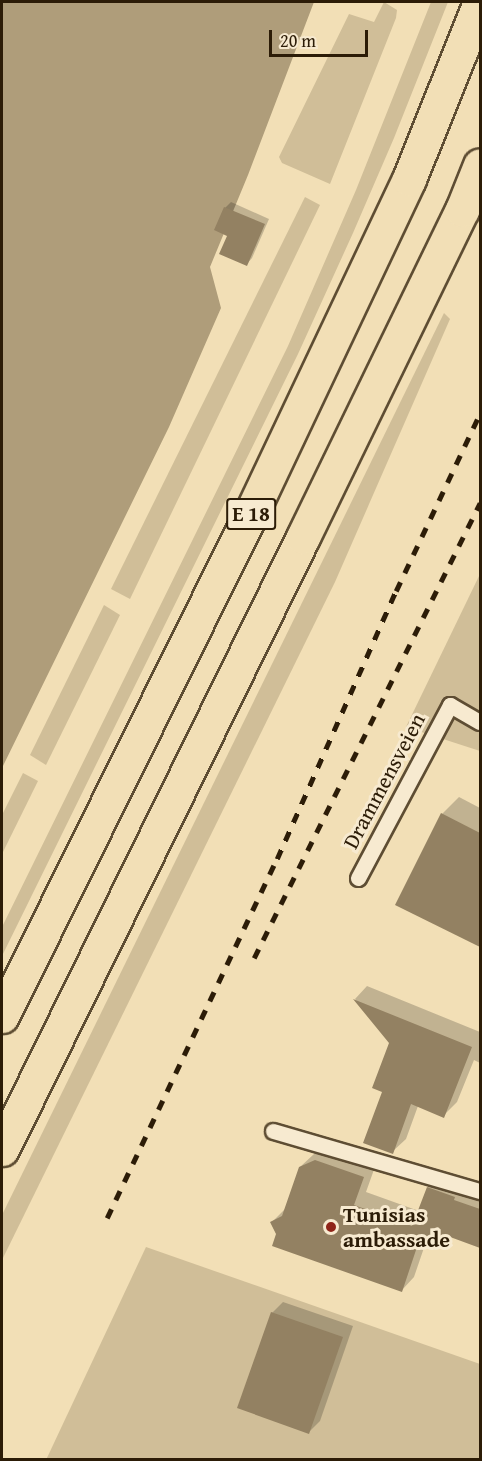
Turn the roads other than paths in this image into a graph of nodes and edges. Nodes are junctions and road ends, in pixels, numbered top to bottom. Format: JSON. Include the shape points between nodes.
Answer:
{"nodes":[{"id":1,"x":480,"y":2,"type":"edge"},
{"id":2,"x":480,"y":165,"type":"edge"},
{"id":3,"x":480,"y":722,"type":"edge"},
{"id":4,"x":358,"y":878,"type":"dead end"},
{"id":5,"x":2,"y":1016,"type":"edge"},
{"id":6,"x":273,"y":1131,"type":"dead end"},
{"id":7,"x":2,"y":1149,"type":"edge"},
{"id":8,"x":480,"y":1191,"type":"edge"}],
"edges":[{"from":1,"to":5,"type":"highway","number":"E 18","via":[[409,179],[254,507]]},
{"from":2,"to":7,"type":"highway","number":"E 18","via":[[462,210]]},
{"from":3,"to":4,"type":"lane","name":"Drammensveien","via":[[450,705]]},
{"from":6,"to":8,"type":"lane"}]}
